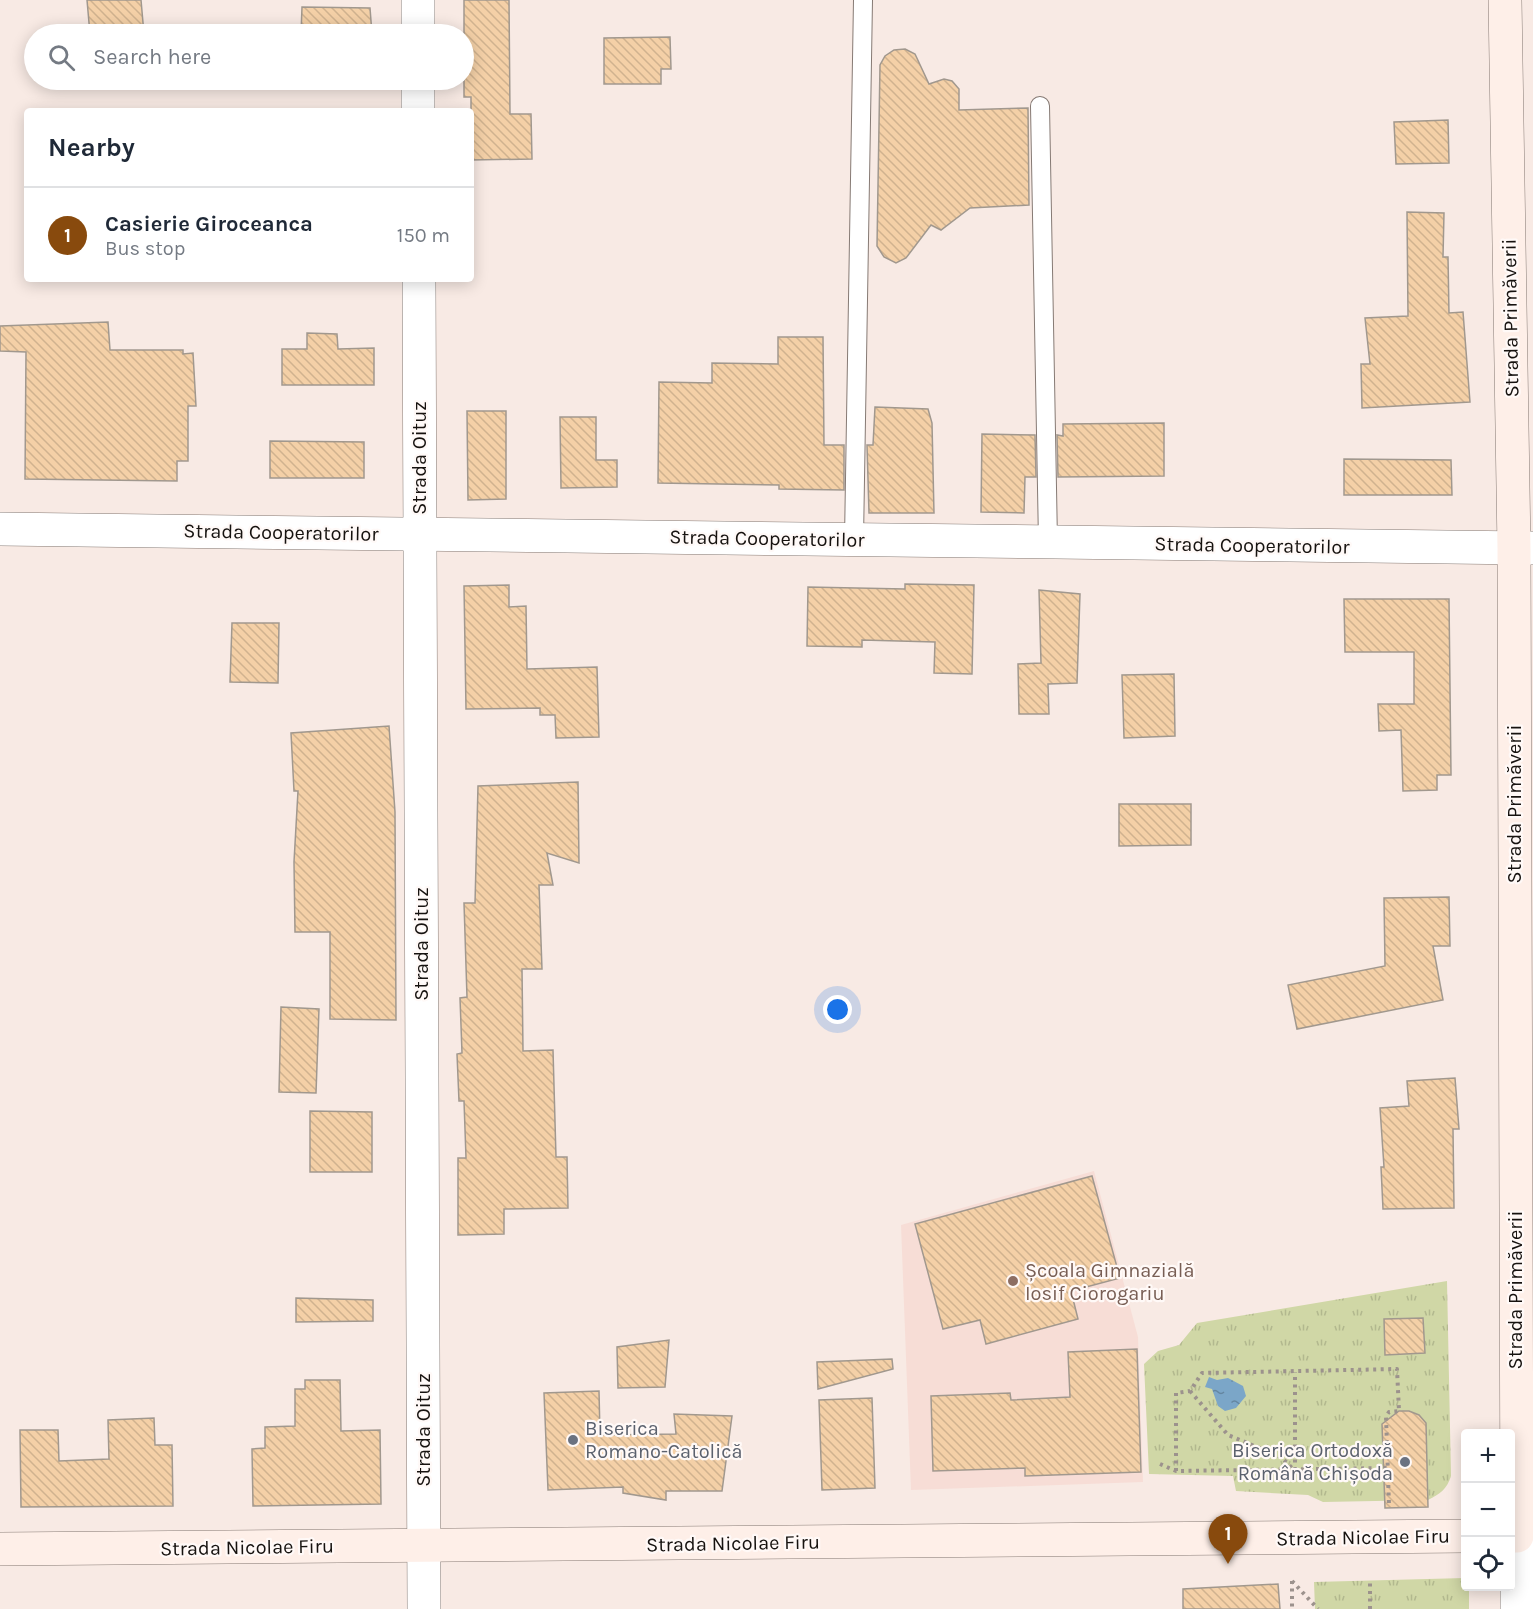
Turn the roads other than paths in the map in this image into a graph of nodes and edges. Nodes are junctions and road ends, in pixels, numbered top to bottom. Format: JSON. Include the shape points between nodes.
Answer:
{"nodes":[{"id":1,"x":418,"y":0,"type":"edge"},
{"id":2,"x":863,"y":0,"type":"edge"},
{"id":3,"x":1505,"y":0,"type":"edge"},
{"id":4,"x":418,"y":24,"type":"edge"},
{"id":5,"x":418,"y":90,"type":"edge"},
{"id":6,"x":1040,"y":106,"type":"dead end"},
{"id":7,"x":418,"y":108,"type":"edge"},
{"id":8,"x":419,"y":282,"type":"edge"},
{"id":9,"x":0,"y":529,"type":"edge"},
{"id":10,"x":419,"y":533,"type":"junction"},
{"id":11,"x":854,"y":539,"type":"junction"},
{"id":12,"x":1048,"y":542,"type":"junction"},
{"id":13,"x":1523,"y":548,"type":"edge"},
{"id":14,"x":1461,"y":1536,"type":"edge"},
{"id":15,"x":1520,"y":1536,"type":"edge"},
{"id":16,"x":424,"y":1546,"type":"junction"},
{"id":17,"x":0,"y":1549,"type":"edge"},
{"id":18,"x":424,"y":1609,"type":"edge"},
{"id":19,"x":1517,"y":1609,"type":"edge"}],
"edges":[{"from":1,"to":4,"type":"street"},
{"from":2,"to":11,"type":"lane"},
{"from":3,"to":13,"type":"street","name":"Strada Primăverii"},
{"from":5,"to":7,"type":"street"},
{"from":6,"to":12,"type":"lane"},
{"from":8,"to":10,"type":"street","name":"Strada Oituz"},
{"from":9,"to":10,"type":"street","name":"Strada Cooperatorilor"},
{"from":10,"to":11,"type":"street","name":"Strada Cooperatorilor"},
{"from":10,"to":16,"type":"street","name":"Strada Oituz"},
{"from":11,"to":12,"type":"street","name":"Strada Cooperatorilor"},
{"from":12,"to":13,"type":"street","name":"Strada Cooperatorilor"},
{"from":13,"to":15,"type":"street","name":"Strada Primăverii"},
{"from":14,"to":16,"type":"street","name":"Strada Nicolae Firu"},
{"from":15,"to":19,"type":"street","name":"Strada Primăverii"},
{"from":16,"to":17,"type":"street","name":"Strada Nicolae Firu"},
{"from":16,"to":18,"type":"street","name":"Strada Oituz"}]}
